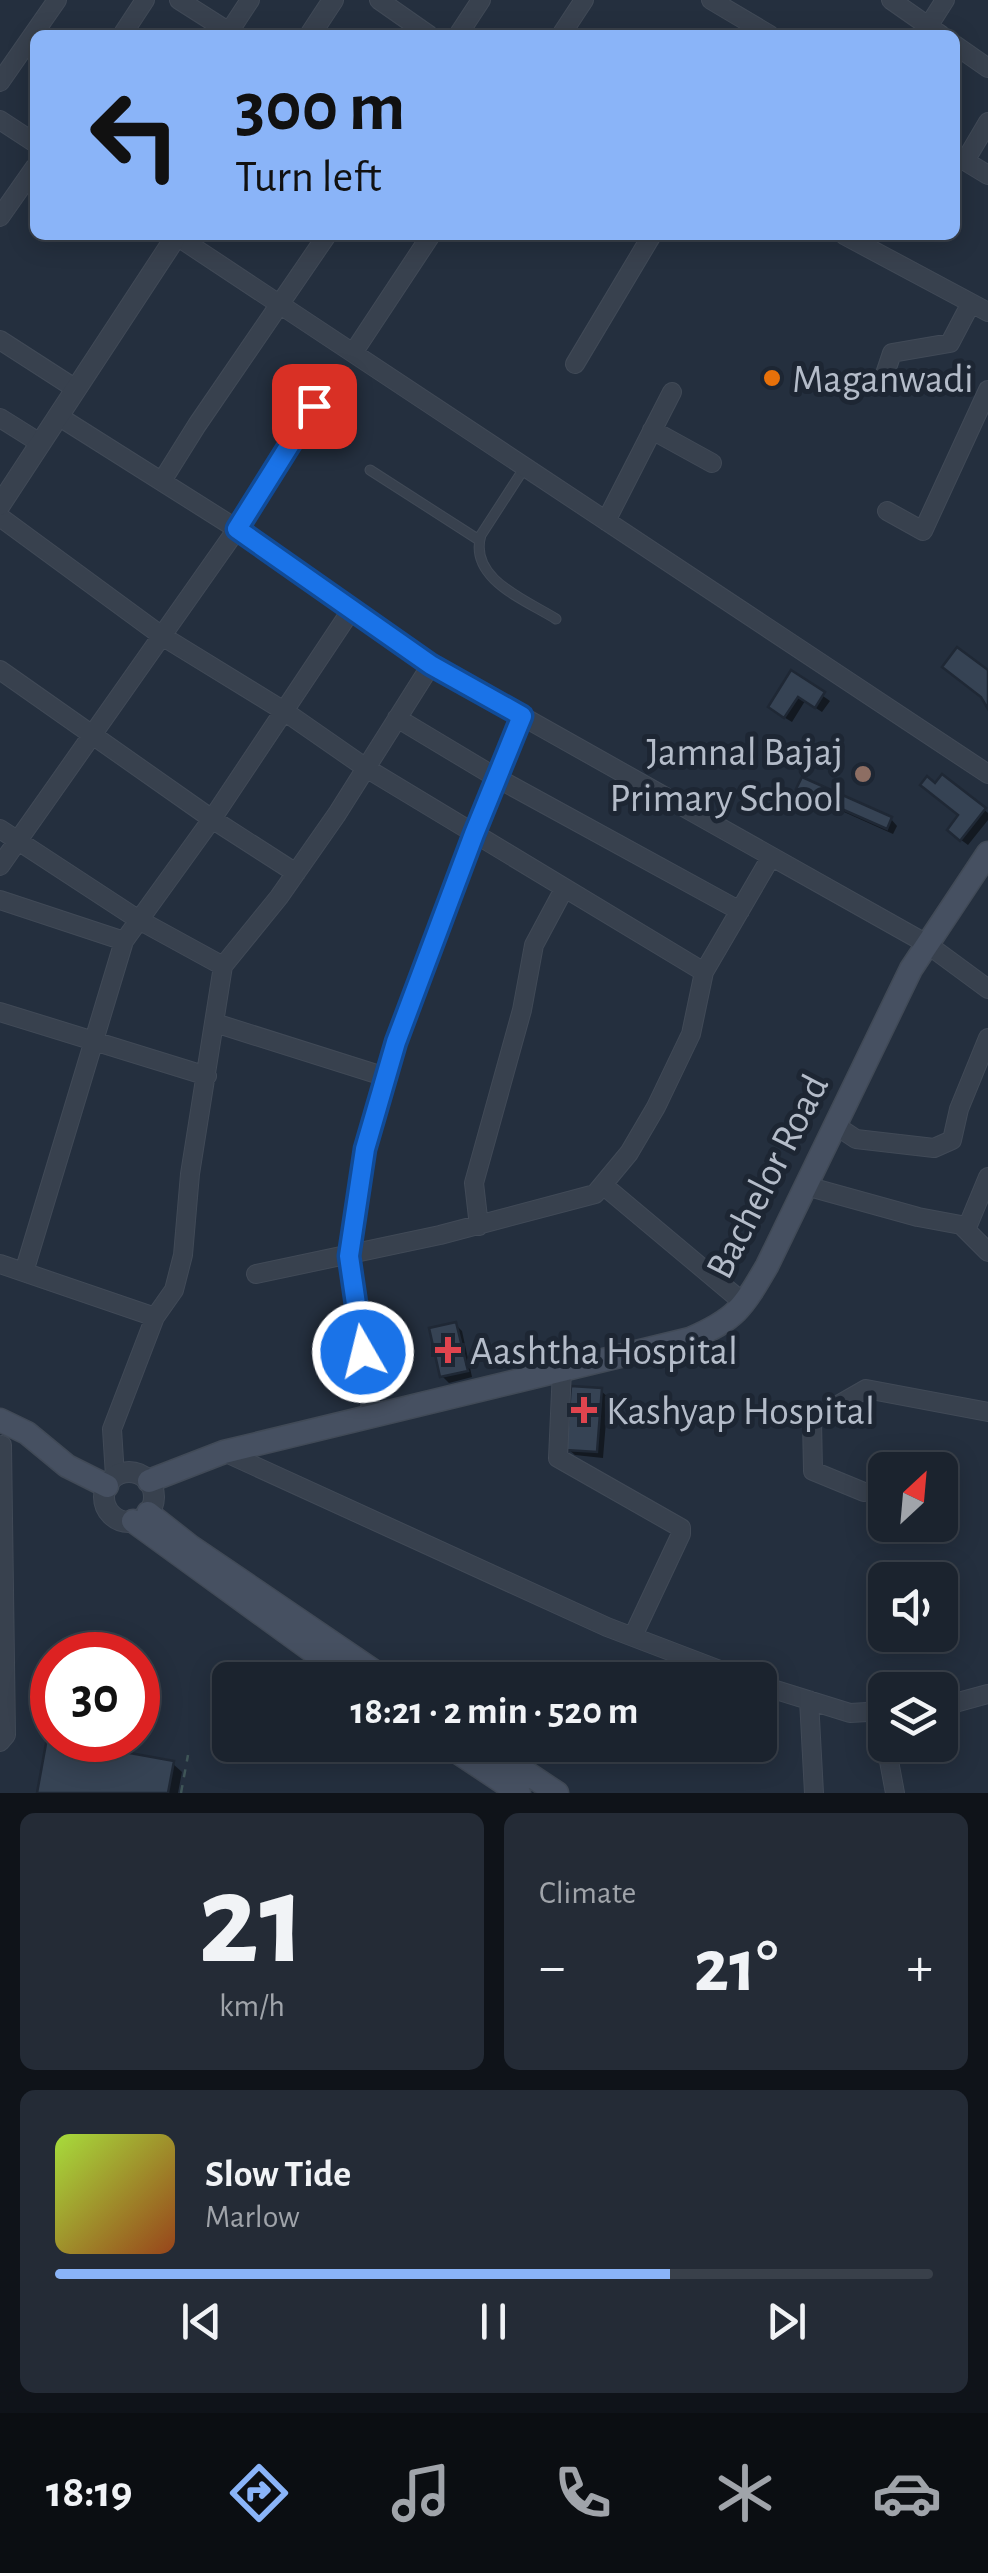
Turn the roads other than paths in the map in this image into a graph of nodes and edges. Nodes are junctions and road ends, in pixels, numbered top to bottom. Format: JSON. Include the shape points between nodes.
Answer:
{"nodes":[{"id":1,"x":57,"y":0,"type":"edge"},
{"id":2,"x":145,"y":0,"type":"edge"},
{"id":3,"x":178,"y":0,"type":"edge"},
{"id":4,"x":250,"y":0,"type":"edge"},
{"id":5,"x":333,"y":0,"type":"edge"},
{"id":6,"x":379,"y":0,"type":"edge"},
{"id":7,"x":481,"y":0,"type":"edge"},
{"id":8,"x":584,"y":0,"type":"edge"},
{"id":9,"x":712,"y":0,"type":"edge"},
{"id":10,"x":891,"y":0,"type":"edge"},
{"id":11,"x":945,"y":0,"type":"edge"},
{"id":12,"x":36,"y":30,"type":"edge"},
{"id":13,"x":125,"y":30,"type":"edge"},
{"id":14,"x":224,"y":30,"type":"edge"},
{"id":15,"x":232,"y":30,"type":"edge"},
{"id":16,"x":313,"y":30,"type":"edge"},
{"id":17,"x":422,"y":30,"type":"edge"},
{"id":18,"x":461,"y":30,"type":"edge"},
{"id":19,"x":564,"y":30,"type":"edge"},
{"id":20,"x":762,"y":30,"type":"edge"},
{"id":21,"x":928,"y":30,"type":"edge"},
{"id":22,"x":932,"y":30,"type":"edge"},
{"id":23,"x":30,"y":39,"type":"edge"},
{"id":24,"x":960,"y":48,"type":"edge"},
{"id":25,"x":988,"y":68,"type":"edge"},
{"id":26,"x":0,"y":82,"type":"edge"},
{"id":27,"x":0,"y":120,"type":"edge"},
{"id":28,"x":988,"y":122,"type":"edge"},
{"id":29,"x":30,"y":139,"type":"edge"},
{"id":30,"x":960,"y":158,"type":"edge"},
{"id":31,"x":30,"y":173,"type":"edge"},
{"id":32,"x":988,"y":175,"type":"edge"},
{"id":33,"x":0,"y":217,"type":"edge"},
{"id":34,"x":173,"y":240,"type":"edge"},
{"id":35,"x":183,"y":240,"type":"edge"},
{"id":36,"x":323,"y":240,"type":"edge"},
{"id":37,"x":427,"y":240,"type":"edge"},
{"id":38,"x":649,"y":240,"type":"edge"},
{"id":39,"x":853,"y":240,"type":"edge"},
{"id":40,"x":280,"y":305,"type":"junction"},
{"id":41,"x":980,"y":308,"type":"edge"},
{"id":42,"x":0,"y":340,"type":"edge"},
{"id":43,"x":354,"y":354,"type":"junction"},
{"id":44,"x":575,"y":364,"type":"dead end"},
{"id":45,"x":885,"y":374,"type":"dead end"},
{"id":46,"x":334,"y":375,"type":"dead end"},
{"id":47,"x":76,"y":389,"type":"junction"},
{"id":48,"x":988,"y":390,"type":"edge"},
{"id":49,"x":672,"y":392,"type":"dead end"},
{"id":50,"x":58,"y":416,"type":"junction"},
{"id":51,"x":0,"y":418,"type":"edge"},
{"id":52,"x":652,"y":430,"type":"junction"},
{"id":53,"x":40,"y":444,"type":"junction"},
{"id":54,"x":712,"y":464,"type":"dead end"},
{"id":55,"x":525,"y":467,"type":"junction"},
{"id":56,"x":370,"y":470,"type":"dead end"},
{"id":57,"x":162,"y":482,"type":"junction"},
{"id":58,"x":0,"y":505,"type":"edge"},
{"id":59,"x":887,"y":510,"type":"dead end"},
{"id":60,"x":0,"y":516,"type":"edge"},
{"id":61,"x":606,"y":521,"type":"junction"},
{"id":62,"x":237,"y":529,"type":"junction"},
{"id":63,"x":479,"y":540,"type":"junction"},
{"id":64,"x":352,"y":609,"type":"junction"},
{"id":65,"x":556,"y":619,"type":"dead end"},
{"id":66,"x":162,"y":636,"type":"junction"},
{"id":67,"x":431,"y":665,"type":"junction"},
{"id":68,"x":0,"y":670,"type":"edge"},
{"id":69,"x":284,"y":711,"type":"junction"},
{"id":70,"x":522,"y":716,"type":"junction"},
{"id":71,"x":397,"y":718,"type":"junction"},
{"id":72,"x":92,"y":736,"type":"junction"},
{"id":73,"x":366,"y":768,"type":"junction"},
{"id":74,"x":988,"y":774,"type":"edge"},
{"id":75,"x":497,"y":778,"type":"junction"},
{"id":76,"x":212,"y":819,"type":"junction"},
{"id":77,"x":0,"y":829,"type":"edge"},
{"id":78,"x":474,"y":834,"type":"junction"},
{"id":79,"x":18,"y":842,"type":"junction"},
{"id":80,"x":988,"y":852,"type":"edge"},
{"id":81,"x":771,"y":856,"type":"junction"},
{"id":82,"x":0,"y":866,"type":"edge"},
{"id":83,"x":296,"y":873,"type":"junction"},
{"id":84,"x":981,"y":877,"type":"edge"},
{"id":85,"x":564,"y":889,"type":"junction"},
{"id":86,"x":0,"y":900,"type":"edge"},
{"id":87,"x":740,"y":911,"type":"junction"},
{"id":88,"x":139,"y":920,"type":"junction"},
{"id":89,"x":124,"y":941,"type":"junction"},
{"id":90,"x":927,"y":944,"type":"junction"},
{"id":91,"x":223,"y":966,"type":"junction"},
{"id":92,"x":704,"y":972,"type":"junction"},
{"id":93,"x":988,"y":990,"type":"edge"},
{"id":94,"x":0,"y":1012,"type":"edge"},
{"id":95,"x":215,"y":1022,"type":"junction"},
{"id":96,"x":988,"y":1038,"type":"edge"},
{"id":97,"x":94,"y":1041,"type":"junction"},
{"id":98,"x":207,"y":1076,"type":"junction"},
{"id":99,"x":386,"y":1076,"type":"junction"},
{"id":100,"x":835,"y":1126,"type":"junction"},
{"id":101,"x":988,"y":1177,"type":"edge"},
{"id":102,"x":604,"y":1184,"type":"junction"},
{"id":103,"x":806,"y":1186,"type":"junction"},
{"id":104,"x":479,"y":1226,"type":"junction"},
{"id":105,"x":966,"y":1230,"type":"junction"},
{"id":106,"x":988,"y":1252,"type":"edge"},
{"id":107,"x":349,"y":1256,"type":"junction"},
{"id":108,"x":0,"y":1264,"type":"edge"},
{"id":109,"x":24,"y":1272,"type":"junction"},
{"id":110,"x":256,"y":1274,"type":"dead end"},
{"id":111,"x":745,"y":1304,"type":"junction"},
{"id":112,"x":154,"y":1317,"type":"junction"},
{"id":113,"x":562,"y":1370,"type":"junction"},
{"id":114,"x":988,"y":1412,"type":"edge"},
{"id":115,"x":372,"y":1416,"type":"junction"},
{"id":116,"x":2,"y":1435,"type":"edge"},
{"id":117,"x":224,"y":1452,"type":"junction"},
{"id":118,"x":110,"y":1481,"type":"junction"},
{"id":119,"x":149,"y":1481,"type":"junction"},
{"id":120,"x":864,"y":1492,"type":"dead end"},
{"id":121,"x":141,"y":1517,"type":"junction"},
{"id":122,"x":633,"y":1636,"type":"junction"},
{"id":123,"x":329,"y":1662,"type":"edge"},
{"id":124,"x":361,"y":1662,"type":"edge"},
{"id":125,"x":700,"y":1662,"type":"edge"},
{"id":126,"x":777,"y":1690,"type":"edge"},
{"id":127,"x":988,"y":1694,"type":"edge"},
{"id":128,"x":809,"y":1700,"type":"junction"},
{"id":129,"x":958,"y":1702,"type":"edge"},
{"id":130,"x":868,"y":1712,"type":"edge"},
{"id":131,"x":0,"y":1742,"type":"edge"},
{"id":132,"x":492,"y":1762,"type":"edge"},
{"id":133,"x":500,"y":1762,"type":"edge"},
{"id":134,"x":889,"y":1762,"type":"edge"},
{"id":135,"x":518,"y":1793,"type":"edge"},
{"id":136,"x":557,"y":1793,"type":"edge"},
{"id":137,"x":814,"y":1793,"type":"edge"},
{"id":138,"x":895,"y":1793,"type":"edge"}],
"edges":[{"from":1,"to":12,"type":"street"},
{"from":2,"to":13,"type":"street"},
{"from":3,"to":14,"type":"street"},
{"from":4,"to":15,"type":"street"},
{"from":5,"to":16,"type":"street"},
{"from":6,"to":17,"type":"street"},
{"from":7,"to":18,"type":"street"},
{"from":8,"to":19,"type":"street"},
{"from":9,"to":20,"type":"street"},
{"from":10,"to":21,"type":"street"},
{"from":11,"to":22,"type":"street"},
{"from":23,"to":26,"type":"street"},
{"from":24,"to":25,"type":"street"},
{"from":27,"to":29,"type":"street"},
{"from":28,"to":30,"type":"street"},
{"from":30,"to":32,"type":"street"},
{"from":31,"to":33,"type":"street"},
{"from":34,"to":47,"type":"street"},
{"from":35,"to":40,"type":"street"},
{"from":36,"to":40,"type":"street"},
{"from":37,"to":43,"type":"street"},
{"from":38,"to":44,"type":"street"},
{"from":39,"to":41,"type":"street"},
{"from":40,"to":43,"type":"street"},
{"from":40,"to":57,"type":"street"},
{"from":41,"to":45,"type":"street","via":[[950,344],[892,353]]},
{"from":42,"to":47,"type":"street"},
{"from":43,"to":55,"type":"street"},
{"from":46,"to":62,"type":"street"},
{"from":47,"to":50,"type":"street"},
{"from":48,"to":59,"type":"street","via":[[924,531]]},
{"from":49,"to":52,"type":"street"},
{"from":50,"to":53,"type":"street"},
{"from":50,"to":57,"type":"street"},
{"from":51,"to":53,"type":"street"},
{"from":52,"to":54,"type":"street"},
{"from":52,"to":61,"type":"street"},
{"from":53,"to":58,"type":"street"},
{"from":55,"to":61,"type":"street"},
{"from":55,"to":63,"type":"lane"},
{"from":56,"to":63,"type":"lane"},
{"from":57,"to":62,"type":"street"},
{"from":60,"to":66,"type":"street"},
{"from":61,"to":74,"type":"street"},
{"from":62,"to":64,"type":"street"},
{"from":62,"to":66,"type":"street"},
{"from":63,"to":65,"type":"lane","via":[[487,575]]},
{"from":64,"to":67,"type":"street"},
{"from":64,"to":69,"type":"street"},
{"from":66,"to":69,"type":"street"},
{"from":66,"to":72,"type":"street"},
{"from":67,"to":70,"type":"street"},
{"from":67,"to":71,"type":"street"},
{"from":68,"to":72,"type":"street"},
{"from":69,"to":73,"type":"street"},
{"from":69,"to":76,"type":"street"},
{"from":70,"to":75,"type":"street"},
{"from":70,"to":81,"type":"street"},
{"from":71,"to":73,"type":"street"},
{"from":71,"to":75,"type":"street"},
{"from":72,"to":76,"type":"street"},
{"from":72,"to":79,"type":"street"},
{"from":73,"to":78,"type":"street"},
{"from":73,"to":83,"type":"street"},
{"from":75,"to":78,"type":"street"},
{"from":75,"to":87,"type":"street"},
{"from":76,"to":83,"type":"street"},
{"from":76,"to":88,"type":"street"},
{"from":77,"to":79,"type":"street"},
{"from":78,"to":85,"type":"street"},
{"from":78,"to":99,"type":"street"},
{"from":79,"to":82,"type":"street"},
{"from":79,"to":88,"type":"street"},
{"from":80,"to":84,"type":"main road","name":"Bachelor Road"},
{"from":81,"to":87,"type":"street"},
{"from":81,"to":90,"type":"street"},
{"from":83,"to":91,"type":"street"},
{"from":84,"to":90,"type":"main road","name":"Bachelor Road"},
{"from":85,"to":92,"type":"street"},
{"from":85,"to":104,"type":"street","via":[[534,945],[492,1111],[474,1183]]},
{"from":86,"to":89,"type":"street"},
{"from":87,"to":92,"type":"street"},
{"from":88,"to":89,"type":"street"},
{"from":88,"to":91,"type":"street"},
{"from":89,"to":97,"type":"street"},
{"from":90,"to":93,"type":"street"},
{"from":90,"to":100,"type":"main road","name":"Bachelor Road"},
{"from":91,"to":95,"type":"street"},
{"from":92,"to":102,"type":"street","via":[[691,1034],[629,1152]]},
{"from":94,"to":97,"type":"street"},
{"from":95,"to":98,"type":"street"},
{"from":95,"to":99,"type":"street"},
{"from":96,"to":100,"type":"street","via":[[952,1140],[934,1148],[856,1139]]},
{"from":97,"to":98,"type":"street"},
{"from":97,"to":109,"type":"street"},
{"from":98,"to":112,"type":"street","via":[[184,1256],[174,1290]]},
{"from":99,"to":107,"type":"street","via":[[365,1149]]},
{"from":100,"to":103,"type":"main road","name":"Bachelor Road"},
{"from":101,"to":105,"type":"street"},
{"from":102,"to":104,"type":"street","via":[[595,1194]]},
{"from":102,"to":111,"type":"street"},
{"from":103,"to":105,"type":"street"},
{"from":103,"to":111,"type":"main road","name":"Bachelor Road"},
{"from":104,"to":107,"type":"street"},
{"from":105,"to":106,"type":"street"},
{"from":107,"to":110,"type":"street"},
{"from":107,"to":115,"type":"street"},
{"from":108,"to":109,"type":"street"},
{"from":109,"to":112,"type":"street"},
{"from":111,"to":113,"type":"main road","name":"Bachelor Road","via":[[726,1324],[690,1339]]},
{"from":112,"to":118,"type":"street","via":[[112,1428]]},
{"from":113,"to":115,"type":"main road","name":"Bachelor Road"},
{"from":113,"to":122,"type":"street","via":[[558,1458],[681,1528]]},
{"from":114,"to":120,"type":"street","via":[[866,1389],[812,1420],[813,1471]]},
{"from":115,"to":117,"type":"main road","name":"Bachelor Road"},
{"from":116,"to":118,"type":"main road","via":[[26,1433],[67,1466]]},
{"from":116,"to":131,"type":"street","via":[[6,1735]]},
{"from":117,"to":119,"type":"main road","name":"Bachelor Road"},
{"from":117,"to":122,"type":"street"},
{"from":118,"to":119,"type":"street","via":[[136,1473]]},
{"from":118,"to":121,"type":"street","via":[[107,1509],[119,1520]]},
{"from":119,"to":121,"type":"street","via":[[154,1497]]},
{"from":121,"to":123,"type":"main road"},
{"from":121,"to":124,"type":"main road"},
{"from":122,"to":125,"type":"street"},
{"from":126,"to":128,"type":"street"},
{"from":127,"to":129,"type":"street"},
{"from":128,"to":130,"type":"street"},
{"from":128,"to":137,"type":"street"},
{"from":132,"to":135,"type":"main road"},
{"from":133,"to":136,"type":"main road"},
{"from":134,"to":138,"type":"street"}]}
